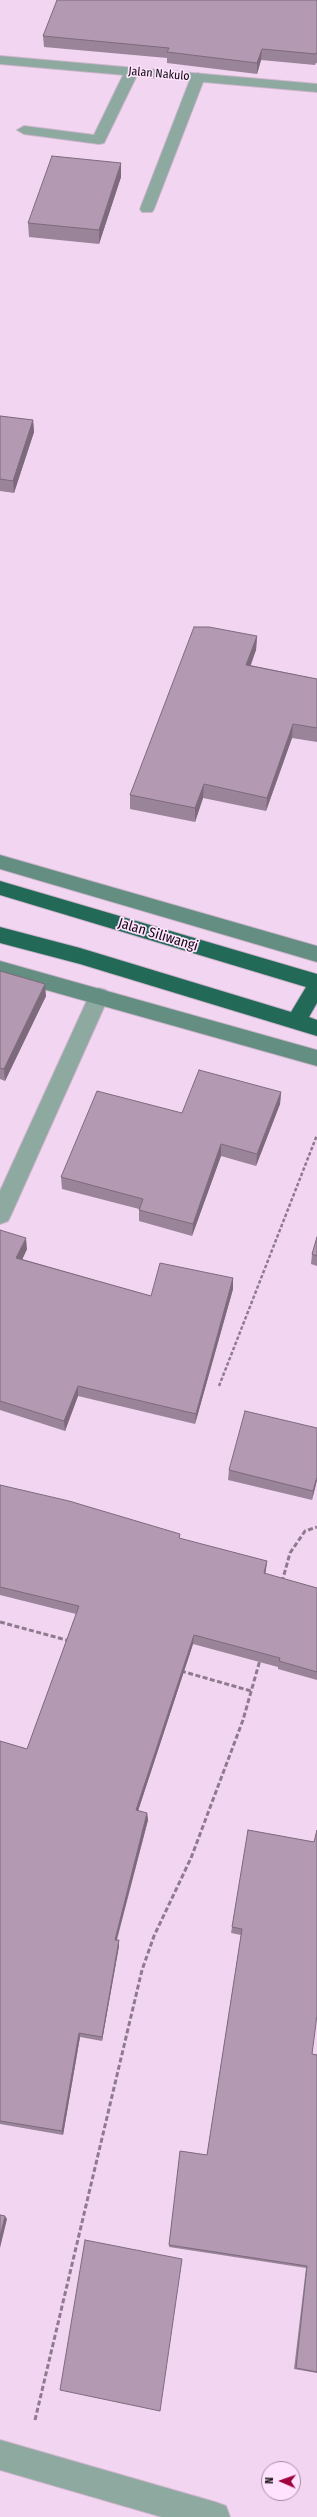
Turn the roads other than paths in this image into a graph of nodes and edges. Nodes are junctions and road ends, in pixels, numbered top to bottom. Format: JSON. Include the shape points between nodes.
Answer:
{"nodes":[{"id":1,"x":0,"y":60,"type":"edge"},
{"id":2,"x":132,"y":71,"type":"junction"},
{"id":3,"x":198,"y":77,"type":"junction"},
{"id":4,"x":317,"y":88,"type":"edge"},
{"id":5,"x":24,"y":130,"type":"dead end"},
{"id":6,"x":146,"y":210,"type":"dead end"},
{"id":7,"x":0,"y":862,"type":"edge"},
{"id":8,"x":0,"y":888,"type":"edge"},
{"id":9,"x":0,"y":936,"type":"edge"},
{"id":10,"x":317,"y":954,"type":"edge"},
{"id":11,"x":0,"y":969,"type":"edge"},
{"id":12,"x":317,"y":984,"type":"edge"},
{"id":13,"x":99,"y":996,"type":"junction"},
{"id":14,"x":296,"y":1022,"type":"junction"},
{"id":15,"x":317,"y":1028,"type":"edge"},
{"id":16,"x":317,"y":1058,"type":"edge"},
{"id":17,"x":0,"y":1215,"type":"edge"},
{"id":18,"x":12,"y":2459,"type":"edge"},
{"id":19,"x":215,"y":2517,"type":"edge"}],
"edges":[{"from":1,"to":2,"type":"street","name":"Jalan Nakulo"},
{"from":2,"to":3,"type":"street","name":"Jalan Nakulo"},
{"from":2,"to":5,"type":"street","via":[[99,140]]},
{"from":3,"to":4,"type":"street","name":"Jalan Nakulo"},
{"from":3,"to":6,"type":"street"},
{"from":7,"to":10,"type":"street"},
{"from":8,"to":12,"type":"highway","name":"Jalan Siliwangi"},
{"from":9,"to":14,"type":"highway","via":[[80,956]]},
{"from":11,"to":13,"type":"street"},
{"from":12,"to":14,"type":"highway"},
{"from":13,"to":16,"type":"street"},
{"from":13,"to":17,"type":"street"},
{"from":14,"to":15,"type":"highway"},
{"from":18,"to":19,"type":"street"}]}
